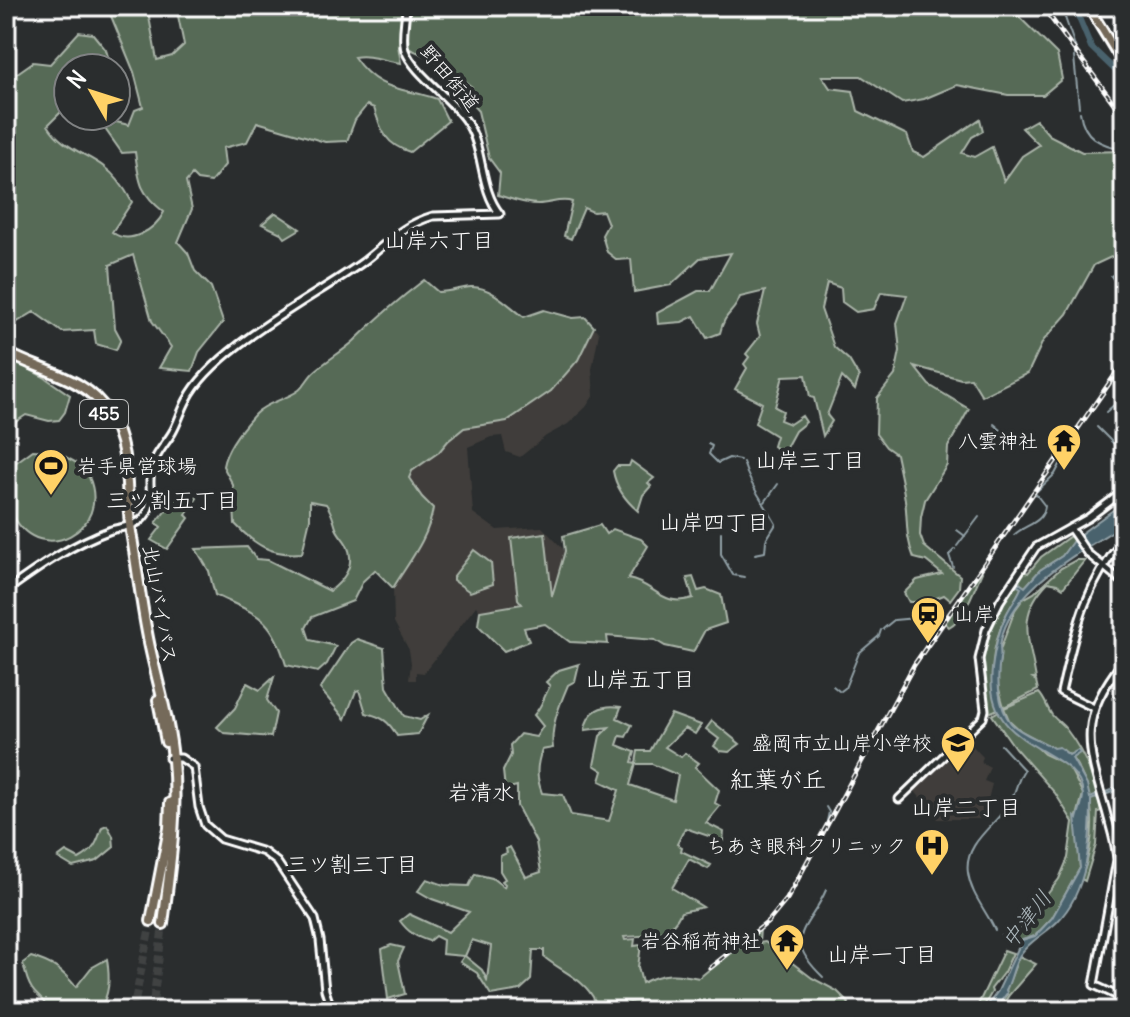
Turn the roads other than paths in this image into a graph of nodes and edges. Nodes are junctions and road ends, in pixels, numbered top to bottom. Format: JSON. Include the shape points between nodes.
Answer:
{"nodes":[{"id":1,"x":406,"y":6,"type":"edge"},
{"id":2,"x":1088,"y":6,"type":"edge"},
{"id":3,"x":1124,"y":65,"type":"edge"},
{"id":4,"x":6,"y":353,"type":"edge"},
{"id":5,"x":1124,"y":491,"type":"edge"},
{"id":6,"x":128,"y":526,"type":"junction"},
{"id":7,"x":1071,"y":530,"type":"junction"},
{"id":8,"x":1124,"y":539,"type":"edge"},
{"id":9,"x":1104,"y":567,"type":"junction"},
{"id":10,"x":1124,"y":583,"type":"edge"},
{"id":11,"x":6,"y":591,"type":"edge"},
{"id":12,"x":1124,"y":660,"type":"edge"},
{"id":13,"x":1094,"y":708,"type":"junction"},
{"id":14,"x":171,"y":758,"type":"junction"},
{"id":15,"x":899,"y":799,"type":"dead end"},
{"id":16,"x":151,"y":921,"type":"tunnel mouth"},
{"id":17,"x":163,"y":924,"type":"tunnel mouth"},
{"id":18,"x":1124,"y":999,"type":"edge"},
{"id":19,"x":332,"y":1011,"type":"edge"}],
"edges":[{"from":1,"to":6,"type":"street","name":"野田街道","via":[[405,49],[471,128],[500,214],[422,219],[226,356],[187,399],[151,469],[151,505],[138,523]]},
{"from":2,"to":3,"type":"main road"},
{"from":4,"to":6,"type":"highway","name":"北山バイパス","number":"455","via":[[76,382],[108,413],[123,445]]},
{"from":5,"to":7,"type":"street"},
{"from":6,"to":11,"type":"street","via":[[71,547]]},
{"from":6,"to":14,"type":"highway","name":"北山バイパス","number":"455"},
{"from":7,"to":9,"type":"street"},
{"from":7,"to":15,"type":"street","via":[[1032,551],[989,621],[979,659],[983,718]]},
{"from":8,"to":9,"type":"street"},
{"from":9,"to":10,"type":"street"},
{"from":9,"to":13,"type":"street","via":[[1083,606],[1061,692]]},
{"from":12,"to":13,"type":"street"},
{"from":13,"to":18,"type":"street","via":[[1091,757],[1117,860],[1094,985]]},
{"from":14,"to":16,"type":"highway","name":"北山バイパス","number":"455","via":[[169,828]]},
{"from":14,"to":17,"type":"highway","name":"北山バイパス","number":"455","via":[[174,829]]},
{"from":14,"to":19,"type":"street","via":[[194,767],[205,825],[221,839],[264,852],[294,886],[318,929]]}]}
